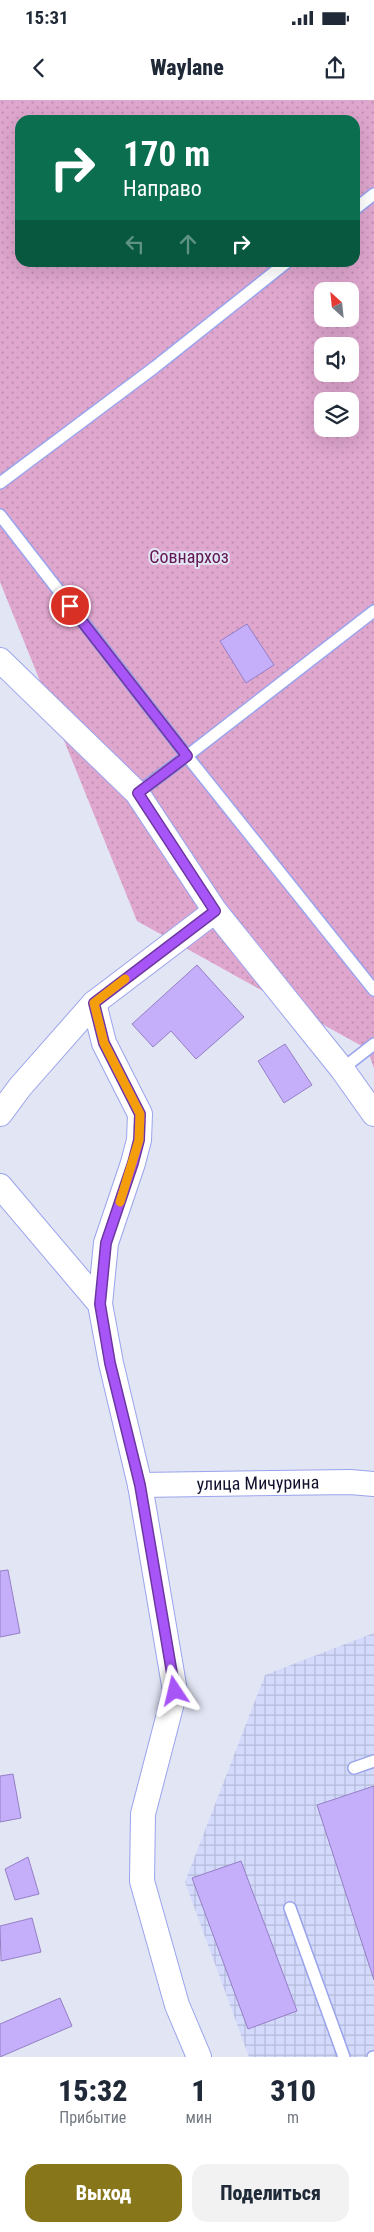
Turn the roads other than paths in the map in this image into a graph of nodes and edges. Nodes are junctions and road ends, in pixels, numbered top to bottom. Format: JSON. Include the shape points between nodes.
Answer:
{"nodes":[{"id":1,"x":374,"y":194,"type":"edge"},
{"id":2,"x":360,"y":205,"type":"edge"},
{"id":3,"x":281,"y":267,"type":"edge"},
{"id":4,"x":0,"y":483,"type":"edge"},
{"id":5,"x":0,"y":515,"type":"edge"},
{"id":6,"x":374,"y":611,"type":"edge"},
{"id":7,"x":0,"y":660,"type":"edge"},
{"id":8,"x":187,"y":756,"type":"junction"},
{"id":9,"x":138,"y":793,"type":"junction"},
{"id":10,"x":215,"y":911,"type":"junction"},
{"id":11,"x":374,"y":990,"type":"edge"},
{"id":12,"x":94,"y":1003,"type":"junction"},
{"id":13,"x":374,"y":1044,"type":"edge"},
{"id":14,"x":342,"y":1068,"type":"junction"},
{"id":15,"x":0,"y":1114,"type":"edge"},
{"id":16,"x":374,"y":1114,"type":"edge"},
{"id":17,"x":0,"y":1186,"type":"edge"},
{"id":18,"x":100,"y":1304,"type":"junction"},
{"id":19,"x":374,"y":1484,"type":"edge"},
{"id":20,"x":140,"y":1485,"type":"junction"},
{"id":21,"x":374,"y":1761,"type":"edge"},
{"id":22,"x":354,"y":1768,"type":"dead end"},
{"id":23,"x":290,"y":1908,"type":"dead end"},
{"id":24,"x":199,"y":2057,"type":"edge"},
{"id":25,"x":344,"y":2057,"type":"edge"}],
"edges":[{"from":1,"to":2,"type":"lane"},
{"from":3,"to":4,"type":"lane","via":[[155,367]]},
{"from":5,"to":8,"type":"lane"},
{"from":6,"to":8,"type":"lane"},
{"from":7,"to":9,"type":"street"},
{"from":8,"to":9,"type":"lane"},
{"from":8,"to":11,"type":"lane"},
{"from":9,"to":10,"type":"street"},
{"from":10,"to":12,"type":"street"},
{"from":10,"to":14,"type":"street"},
{"from":12,"to":15,"type":"street"},
{"from":12,"to":18,"type":"street","via":[[104,1043],[140,1114],[139,1140],[133,1163],[106,1243]]},
{"from":13,"to":14,"type":"lane"},
{"from":14,"to":16,"type":"street"},
{"from":17,"to":18,"type":"street"},
{"from":18,"to":20,"type":"street","via":[[110,1363]]},
{"from":19,"to":20,"type":"street","name":"улица Мичурина"},
{"from":20,"to":24,"type":"street","via":[[175,1691],[143,1814],[142,1880],[177,2005]]},
{"from":21,"to":22,"type":"lane"},
{"from":23,"to":25,"type":"lane"}]}
